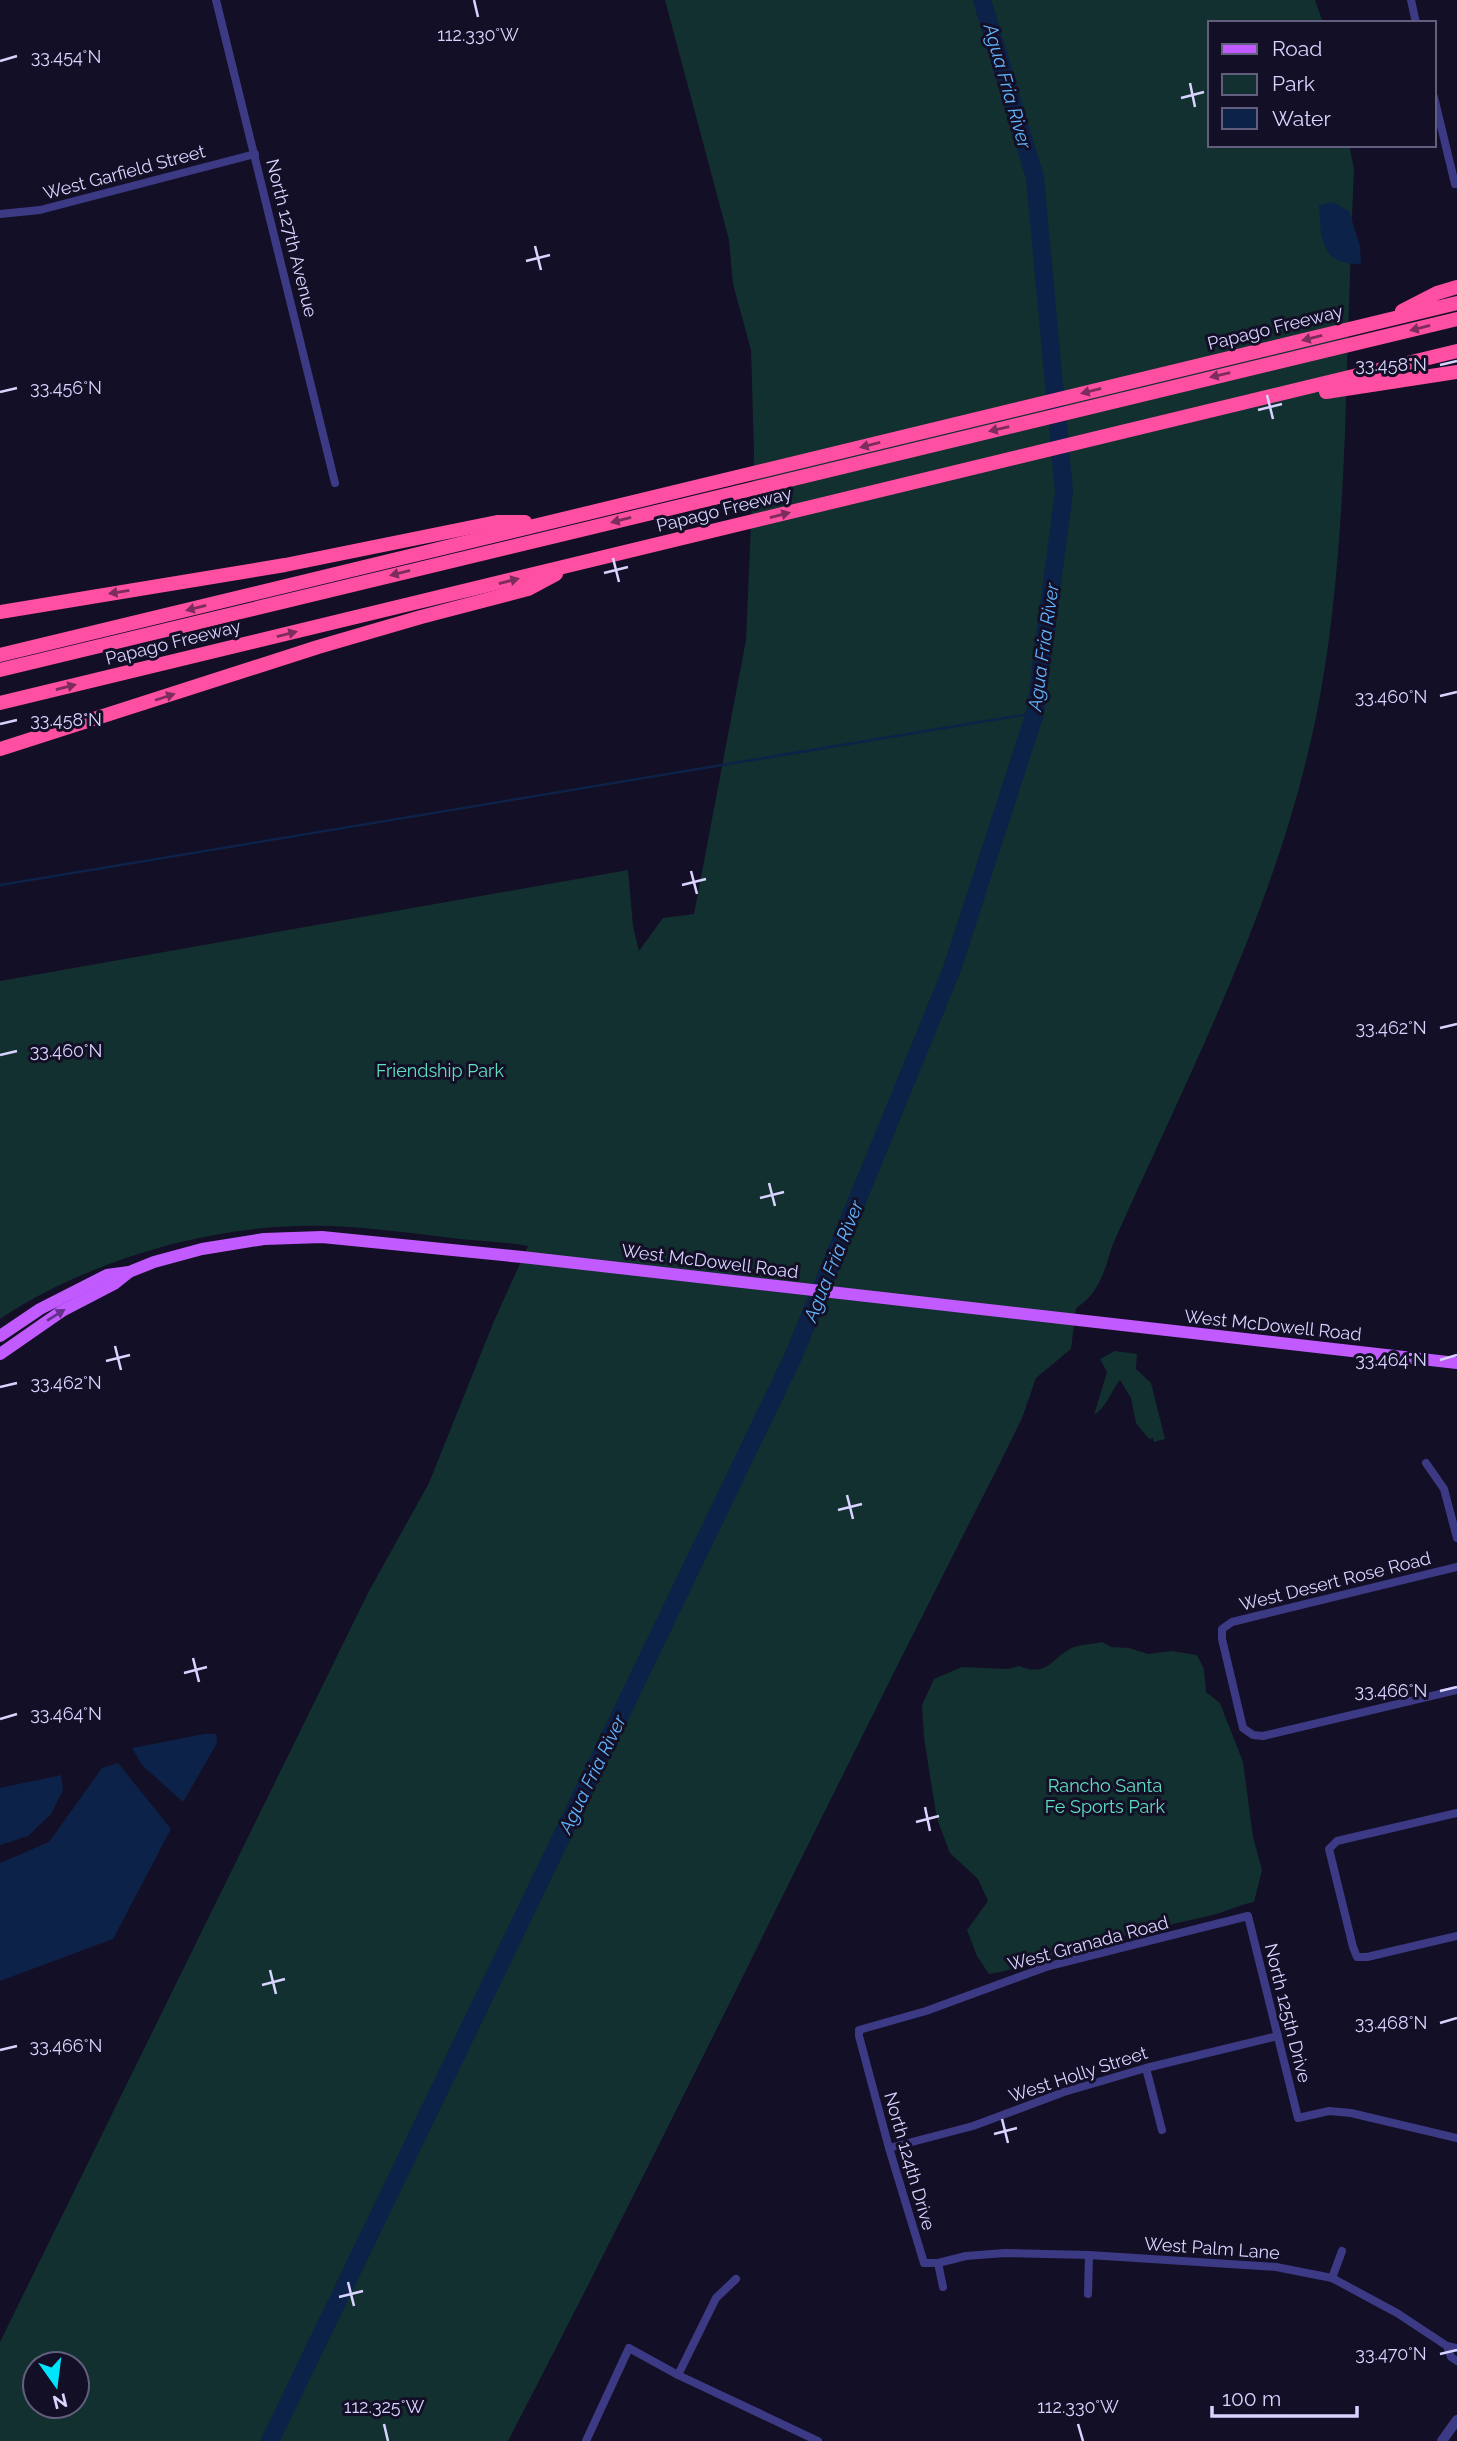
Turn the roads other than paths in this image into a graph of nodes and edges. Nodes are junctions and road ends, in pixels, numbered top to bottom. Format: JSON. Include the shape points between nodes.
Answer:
{"nodes":[{"id":1,"x":216,"y":0,"type":"edge"},
{"id":2,"x":1411,"y":0,"type":"edge"},
{"id":3,"x":1416,"y":21,"type":"edge"},
{"id":4,"x":1436,"y":105,"type":"edge"},
{"id":5,"x":255,"y":154,"type":"junction"},
{"id":6,"x":1455,"y":184,"type":"dead end"},
{"id":7,"x":0,"y":214,"type":"edge"},
{"id":8,"x":1457,"y":287,"type":"edge"},
{"id":9,"x":1457,"y":303,"type":"edge"},
{"id":10,"x":1457,"y":318,"type":"edge"},
{"id":11,"x":1379,"y":322,"type":"junction"},
{"id":12,"x":1457,"y":351,"type":"edge"},
{"id":13,"x":1457,"y":372,"type":"edge"},
{"id":14,"x":1377,"y":378,"type":"junction"},
{"id":15,"x":335,"y":483,"type":"dead end"},
{"id":16,"x":709,"y":491,"type":"junction"},
{"id":17,"x":548,"y":522,"type":"junction"},
{"id":18,"x":572,"y":565,"type":"junction"},
{"id":19,"x":0,"y":612,"type":"edge"},
{"id":20,"x":0,"y":655,"type":"edge"},
{"id":21,"x":0,"y":670,"type":"edge"},
{"id":22,"x":0,"y":704,"type":"edge"},
{"id":23,"x":0,"y":749,"type":"edge"},
{"id":24,"x":129,"y":1272,"type":"junction"},
{"id":25,"x":0,"y":1336,"type":"edge"},
{"id":26,"x":0,"y":1354,"type":"edge"},
{"id":27,"x":1457,"y":1363,"type":"edge"},
{"id":28,"x":1426,"y":1463,"type":"dead end"},
{"id":29,"x":1457,"y":1538,"type":"edge"},
{"id":30,"x":1457,"y":1567,"type":"edge"},
{"id":31,"x":1457,"y":1690,"type":"edge"},
{"id":32,"x":1457,"y":1812,"type":"edge"},
{"id":33,"x":1248,"y":1916,"type":"joint"},
{"id":34,"x":1457,"y":1936,"type":"edge"},
{"id":35,"x":859,"y":2030,"type":"joint"},
{"id":36,"x":1278,"y":2036,"type":"junction"},
{"id":37,"x":1146,"y":2068,"type":"junction"},
{"id":38,"x":1162,"y":2130,"type":"dead end"},
{"id":39,"x":1457,"y":2138,"type":"edge"},
{"id":40,"x":889,"y":2148,"type":"junction"},
{"id":41,"x":1342,"y":2251,"type":"dead end"},
{"id":42,"x":1089,"y":2255,"type":"junction"},
{"id":43,"x":938,"y":2263,"type":"junction"},
{"id":44,"x":1332,"y":2278,"type":"junction"},
{"id":45,"x":736,"y":2279,"type":"dead end"},
{"id":46,"x":943,"y":2287,"type":"dead end"},
{"id":47,"x":1088,"y":2294,"type":"dead end"},
{"id":48,"x":1447,"y":2346,"type":"junction"},
{"id":49,"x":1457,"y":2348,"type":"edge"},
{"id":50,"x":1457,"y":2361,"type":"edge"},
{"id":51,"x":678,"y":2375,"type":"junction"},
{"id":52,"x":1457,"y":2420,"type":"edge"},
{"id":53,"x":586,"y":2441,"type":"edge"},
{"id":54,"x":818,"y":2441,"type":"edge"},
{"id":55,"x":1442,"y":2441,"type":"edge"}],
"edges":[{"from":1,"to":5,"type":"street","name":"North 127th Avenue"},
{"from":2,"to":3,"type":"street"},
{"from":4,"to":6,"type":"street"},
{"from":5,"to":7,"type":"street","name":"West Garfield Street","via":[[40,210]]},
{"from":5,"to":15,"type":"street","name":"North 127th Avenue"},
{"from":8,"to":11,"type":"highway"},
{"from":9,"to":11,"type":"highway","name":"Papago Freeway"},
{"from":10,"to":16,"type":"highway","one_way":true},
{"from":11,"to":16,"type":"highway","name":"Papago Freeway","one_way":true},
{"from":12,"to":14,"type":"highway","name":"Papago Freeway"},
{"from":13,"to":14,"type":"highway"},
{"from":18,"to":14,"type":"highway","name":"Papago Freeway","one_way":true,"via":[[1242,404]]},
{"from":16,"to":17,"type":"highway","name":"Papago Freeway"},
{"from":16,"to":21,"type":"highway","one_way":true},
{"from":17,"to":19,"type":"highway","one_way":true,"via":[[497,522],[285,565]]},
{"from":17,"to":20,"type":"highway","name":"Papago Freeway","one_way":true},
{"from":22,"to":18,"type":"highway","name":"Papago Freeway","one_way":true},
{"from":23,"to":18,"type":"highway","one_way":true,"via":[[318,647],[528,589]]},
{"from":24,"to":25,"type":"main road","name":"West McDowell Road","via":[[107,1275],[71,1292]]},
{"from":26,"to":24,"type":"main road","name":"West McDowell Road","one_way":true},
{"from":24,"to":27,"type":"main road","name":"West McDowell Road","via":[[212,1247],[264,1239],[375,1241]]},
{"from":28,"to":29,"type":"street","via":[[1444,1489]]},
{"from":30,"to":31,"type":"street","name":"West Desert Rose Road","via":[[1232,1622],[1222,1629],[1243,1728],[1252,1735]]},
{"from":32,"to":34,"type":"street","via":[[1337,1841],[1329,1849],[1357,1957]]},
{"from":33,"to":35,"type":"street","name":"West Granada Road","via":[[1049,1966]]},
{"from":33,"to":36,"type":"street","name":"North 125th Drive"},
{"from":35,"to":40,"type":"street","name":"North 124th Drive"},
{"from":36,"to":37,"type":"street","name":"West Holly Street"},
{"from":36,"to":39,"type":"street","name":"North 125th Drive","via":[[1298,2118],[1329,2111],[1351,2113]]},
{"from":37,"to":38,"type":"street"},
{"from":37,"to":40,"type":"street","name":"West Holly Street","via":[[974,2126]]},
{"from":40,"to":43,"type":"street","name":"North 124th Drive","via":[[924,2263]]},
{"from":41,"to":44,"type":"street"},
{"from":42,"to":43,"type":"street","name":"West Palm Lane","via":[[1005,2253]]},
{"from":42,"to":44,"type":"street","name":"West Palm Lane","via":[[1276,2267]]},
{"from":42,"to":47,"type":"street"},
{"from":43,"to":46,"type":"street"},
{"from":44,"to":48,"type":"street","name":"West Palm Lane"},
{"from":45,"to":51,"type":"street","via":[[716,2298]]},
{"from":48,"to":49,"type":"street","name":"West Palm Lane"},
{"from":48,"to":50,"type":"street","name":"West Palm Lane"},
{"from":51,"to":53,"type":"street","via":[[629,2348]]},
{"from":51,"to":54,"type":"street"},
{"from":52,"to":55,"type":"street"}]}
